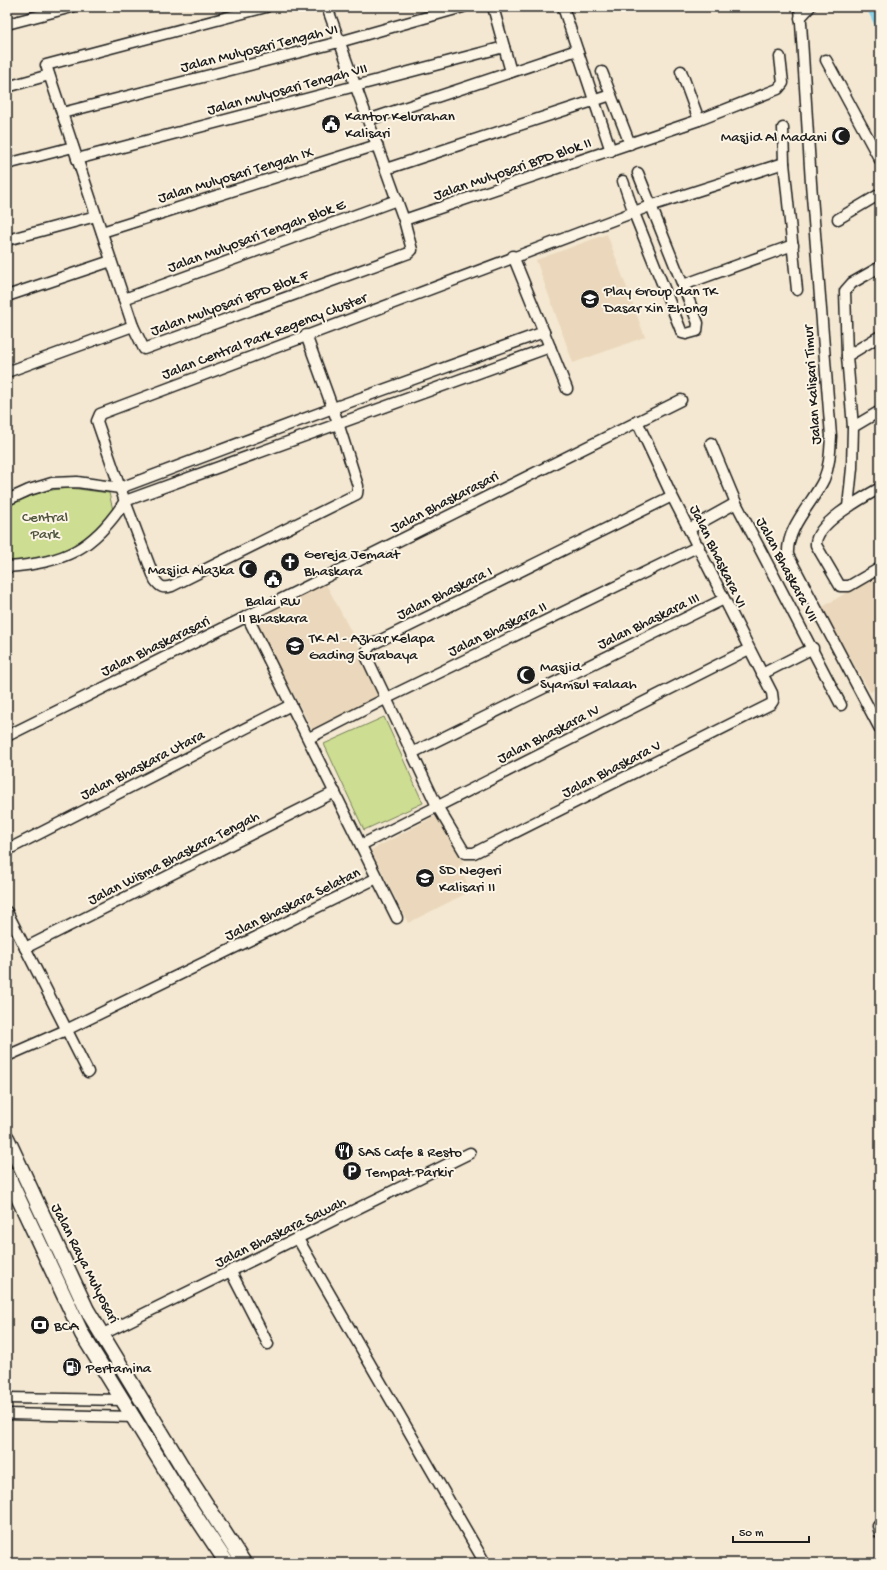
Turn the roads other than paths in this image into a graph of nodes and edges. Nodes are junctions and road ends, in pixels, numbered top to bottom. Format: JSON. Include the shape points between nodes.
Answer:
{"nodes":[{"id":1,"x":72,"y":7,"type":"edge"},
{"id":2,"x":266,"y":7,"type":"edge"},
{"id":3,"x":327,"y":7,"type":"edge"},
{"id":4,"x":463,"y":7,"type":"edge"},
{"id":5,"x":493,"y":7,"type":"edge"},
{"id":6,"x":563,"y":7,"type":"edge"},
{"id":7,"x":800,"y":7,"type":"edge"},
{"id":8,"x":810,"y":7,"type":"edge"},
{"id":9,"x":800,"y":18,"type":"junction"},
{"id":10,"x":7,"y":24,"type":"edge"},
{"id":11,"x":339,"y":42,"type":"junction"},
{"id":12,"x":504,"y":47,"type":"junction"},
{"id":13,"x":577,"y":50,"type":"junction"},
{"id":14,"x":780,"y":56,"type":"dead end"},
{"id":15,"x":826,"y":60,"type":"dead end"},
{"id":16,"x":680,"y":71,"type":"dead end"},
{"id":17,"x":511,"y":72,"type":"junction"},
{"id":18,"x":602,"y":72,"type":"dead end"},
{"id":19,"x":49,"y":75,"type":"junction"},
{"id":20,"x":355,"y":85,"type":"junction"},
{"id":21,"x":7,"y":86,"type":"edge"},
{"id":22,"x":611,"y":95,"type":"junction"},
{"id":23,"x":595,"y":101,"type":"junction"},
{"id":24,"x":62,"y":113,"type":"junction"},
{"id":25,"x":368,"y":120,"type":"junction"},
{"id":26,"x":699,"y":120,"type":"junction"},
{"id":27,"x":783,"y":128,"type":"dead end"},
{"id":28,"x":630,"y":144,"type":"junction"},
{"id":29,"x":377,"y":145,"type":"junction"},
{"id":30,"x":73,"y":147,"type":"junction"},
{"id":31,"x":611,"y":151,"type":"junction"},
{"id":32,"x":77,"y":159,"type":"junction"},
{"id":33,"x":880,"y":160,"type":"edge"},
{"id":34,"x":784,"y":163,"type":"junction"},
{"id":35,"x":7,"y":164,"type":"edge"},
{"id":36,"x":386,"y":169,"type":"junction"},
{"id":37,"x":638,"y":173,"type":"dead end"},
{"id":38,"x":623,"y":181,"type":"dead end"},
{"id":39,"x":880,"y":194,"type":"edge"},
{"id":40,"x":397,"y":200,"type":"junction"},
{"id":41,"x":650,"y":206,"type":"junction"},
{"id":42,"x":634,"y":213,"type":"junction"},
{"id":43,"x":96,"y":216,"type":"junction"},
{"id":44,"x":838,"y":219,"type":"dead end"},
{"id":45,"x":404,"y":220,"type":"junction"},
{"id":46,"x":102,"y":232,"type":"junction"},
{"id":47,"x":7,"y":240,"type":"edge"},
{"id":48,"x":793,"y":245,"type":"junction"},
{"id":49,"x":513,"y":256,"type":"junction"},
{"id":50,"x":111,"y":261,"type":"junction"},
{"id":51,"x":880,"y":267,"type":"edge"},
{"id":52,"x":683,"y":285,"type":"junction"},
{"id":53,"x":797,"y":290,"type":"dead end"},
{"id":54,"x":7,"y":296,"type":"edge"},
{"id":55,"x":124,"y":299,"type":"junction"},
{"id":56,"x":133,"y":326,"type":"junction"},
{"id":57,"x":544,"y":332,"type":"junction"},
{"id":58,"x":306,"y":335,"type":"junction"},
{"id":59,"x":880,"y":336,"type":"edge"},
{"id":60,"x":550,"y":347,"type":"junction"},
{"id":61,"x":847,"y":356,"type":"junction"},
{"id":62,"x":7,"y":372,"type":"edge"},
{"id":63,"x":567,"y":389,"type":"dead end"},
{"id":64,"x":681,"y":400,"type":"dead end"},
{"id":65,"x":333,"y":408,"type":"junction"},
{"id":66,"x":880,"y":411,"type":"edge"},
{"id":67,"x":637,"y":421,"type":"junction"},
{"id":68,"x":338,"y":423,"type":"junction"},
{"id":69,"x":853,"y":427,"type":"junction"},
{"id":70,"x":711,"y":443,"type":"dead end"},
{"id":71,"x":120,"y":488,"type":"junction"},
{"id":72,"x":880,"y":488,"type":"edge"},
{"id":73,"x":672,"y":496,"type":"junction"},
{"id":74,"x":7,"y":500,"type":"edge"},
{"id":75,"x":125,"y":501,"type":"junction"},
{"id":76,"x":736,"y":503,"type":"junction"},
{"id":77,"x":848,"y":507,"type":"junction"},
{"id":78,"x":689,"y":528,"type":"junction"},
{"id":79,"x":699,"y":546,"type":"junction"},
{"id":80,"x":7,"y":567,"type":"edge"},
{"id":81,"x":880,"y":568,"type":"edge"},
{"id":82,"x":724,"y":599,"type":"junction"},
{"id":83,"x":247,"y":616,"type":"junction"},
{"id":84,"x":813,"y":648,"type":"junction"},
{"id":85,"x":749,"y":649,"type":"junction"},
{"id":86,"x":762,"y":674,"type":"junction"},
{"id":87,"x":387,"y":698,"type":"junction"},
{"id":88,"x":771,"y":704,"type":"joint"},
{"id":89,"x":291,"y":705,"type":"junction"},
{"id":90,"x":841,"y":705,"type":"dead end"},
{"id":91,"x":880,"y":729,"type":"edge"},
{"id":92,"x":7,"y":736,"type":"edge"},
{"id":93,"x":309,"y":738,"type":"junction"},
{"id":94,"x":412,"y":753,"type":"junction"},
{"id":95,"x":335,"y":792,"type":"junction"},
{"id":96,"x":437,"y":806,"type":"junction"},
{"id":97,"x":361,"y":845,"type":"junction"},
{"id":98,"x":7,"y":850,"type":"edge"},
{"id":99,"x":464,"y":852,"type":"joint"},
{"id":100,"x":377,"y":878,"type":"junction"},
{"id":101,"x":7,"y":912,"type":"edge"},
{"id":102,"x":398,"y":918,"type":"dead end"},
{"id":103,"x":25,"y":948,"type":"junction"},
{"id":104,"x":66,"y":1030,"type":"junction"},
{"id":105,"x":7,"y":1056,"type":"edge"},
{"id":106,"x":88,"y":1072,"type":"dead end"},
{"id":107,"x":7,"y":1139,"type":"edge"},
{"id":108,"x":470,"y":1153,"type":"dead end"},
{"id":109,"x":7,"y":1174,"type":"edge"},
{"id":110,"x":298,"y":1239,"type":"junction"},
{"id":111,"x":231,"y":1272,"type":"junction"},
{"id":112,"x":103,"y":1334,"type":"junction"},
{"id":113,"x":268,"y":1344,"type":"dead end"},
{"id":114,"x":7,"y":1398,"type":"edge"},
{"id":115,"x":124,"y":1400,"type":"junction"},
{"id":116,"x":7,"y":1414,"type":"edge"},
{"id":117,"x":135,"y":1417,"type":"junction"},
{"id":118,"x":186,"y":1473,"type":"junction"},
{"id":119,"x":173,"y":1482,"type":"junction"},
{"id":120,"x":227,"y":1563,"type":"edge"},
{"id":121,"x":244,"y":1563,"type":"edge"},
{"id":122,"x":485,"y":1563,"type":"edge"}],
"edges":[{"from":1,"to":10,"type":"street"},
{"from":2,"to":19,"type":"street","via":[[48,64],[46,65]]},
{"from":3,"to":11,"type":"street"},
{"from":4,"to":11,"type":"street","name":"Jalan Mulyosari Tengah VI"},
{"from":5,"to":12,"type":"street"},
{"from":6,"to":13,"type":"street"},
{"from":7,"to":9,"type":"street","name":"Jalan Kalisari Timur"},
{"from":8,"to":9,"type":"street"},
{"from":9,"to":91,"type":"street","name":"Jalan Kalisari Timur","via":[[810,183],[831,436],[824,480],[791,538],[788,555]]},
{"from":11,"to":20,"type":"street"},
{"from":11,"to":24,"type":"street","name":"Jalan Mulyosari Tengah VI"},
{"from":12,"to":17,"type":"street"},
{"from":12,"to":20,"type":"street","name":"Jalan Mulyosari Tengah VII"},
{"from":13,"to":17,"type":"street"},
{"from":13,"to":23,"type":"street"},
{"from":14,"to":26,"type":"street","name":"Jalan Mulyosari BPD Blok II","via":[[783,85],[778,90]]},
{"from":15,"to":33,"type":"street"},
{"from":16,"to":26,"type":"street"},
{"from":17,"to":25,"type":"street"},
{"from":18,"to":22,"type":"street"},
{"from":19,"to":21,"type":"street"},
{"from":19,"to":24,"type":"street","name":"Jalan Mulyosari BPD Blok F"},
{"from":20,"to":25,"type":"street"},
{"from":20,"to":32,"type":"street","name":"Jalan Mulyosari Tengah VII"},
{"from":22,"to":23,"type":"street"},
{"from":22,"to":28,"type":"street"},
{"from":23,"to":31,"type":"street"},
{"from":23,"to":36,"type":"street"},
{"from":24,"to":30,"type":"street","name":"Jalan Mulyosari BPD Blok F"},
{"from":25,"to":29,"type":"street"},
{"from":26,"to":28,"type":"street","name":"Jalan Mulyosari BPD Blok II"},
{"from":27,"to":34,"type":"street"},
{"from":28,"to":31,"type":"street","name":"Jalan Mulyosari BPD Blok II"},
{"from":29,"to":36,"type":"street"},
{"from":29,"to":46,"type":"street","name":"Jalan Mulyosari Tengah IX"},
{"from":30,"to":32,"type":"street","name":"Jalan Mulyosari BPD Blok F"},
{"from":30,"to":35,"type":"street"},
{"from":31,"to":45,"type":"street","name":"Jalan Mulyosari BPD Blok II"},
{"from":32,"to":43,"type":"street","name":"Jalan Mulyosari BPD Blok F"},
{"from":34,"to":41,"type":"street","name":"Jalan Central Park Regency Cluster"},
{"from":34,"to":48,"type":"street"},
{"from":36,"to":40,"type":"street"},
{"from":37,"to":41,"type":"street"},
{"from":38,"to":42,"type":"street"},
{"from":39,"to":44,"type":"street"},
{"from":40,"to":45,"type":"street"},
{"from":40,"to":55,"type":"street","name":"Jalan Mulyosari Tengah Blok E"},
{"from":41,"to":42,"type":"street","name":"Jalan Central Park Regency Cluster"},
{"from":41,"to":52,"type":"street"},
{"from":42,"to":49,"type":"street","name":"Jalan Central Park Regency Cluster"},
{"from":42,"to":52,"type":"street","via":[[682,333],[685,334],[697,331],[699,327]]},
{"from":43,"to":46,"type":"street","name":"Jalan Mulyosari BPD Blok F"},
{"from":43,"to":47,"type":"street"},
{"from":45,"to":56,"type":"street","name":"Jalan Mulyosari BPD Blok F","via":[[412,247],[409,253],[146,348]]},
{"from":46,"to":50,"type":"street","name":"Jalan Mulyosari BPD Blok F"},
{"from":48,"to":52,"type":"street"},
{"from":48,"to":53,"type":"street"},
{"from":49,"to":57,"type":"street"},
{"from":49,"to":58,"type":"street","name":"Jalan Central Park Regency Cluster"},
{"from":50,"to":54,"type":"street"},
{"from":50,"to":55,"type":"street","name":"Jalan Mulyosari BPD Blok F"},
{"from":51,"to":61,"type":"street","via":[[852,283],[845,291]]},
{"from":55,"to":56,"type":"street","name":"Jalan Mulyosari BPD Blok F"},
{"from":56,"to":62,"type":"street"},
{"from":57,"to":60,"type":"street"},
{"from":57,"to":65,"type":"street"},
{"from":58,"to":65,"type":"street"},
{"from":58,"to":71,"type":"street","name":"Jalan Central Park Regency Cluster","via":[[100,414],[97,422]]},
{"from":59,"to":61,"type":"street"},
{"from":60,"to":63,"type":"street"},
{"from":60,"to":68,"type":"street"},
{"from":61,"to":69,"type":"street"},
{"from":64,"to":67,"type":"street","name":"Jalan Bhaskarasari"},
{"from":65,"to":68,"type":"street"},
{"from":65,"to":71,"type":"street"},
{"from":66,"to":69,"type":"street"},
{"from":67,"to":73,"type":"street","name":"Jalan Bhaskara VI"},
{"from":67,"to":83,"type":"street","name":"Jalan Bhaskarasari"},
{"from":68,"to":75,"type":"street"},
{"from":68,"to":75,"type":"street","name":"Jalan Central Park Regency Cluster","via":[[358,486],[356,495],[172,586],[163,587],[155,580]]},
{"from":69,"to":77,"type":"street"},
{"from":70,"to":76,"type":"street","name":"Jalan Bhaskara VII"},
{"from":71,"to":74,"type":"street","via":[[77,482],[52,483]]},
{"from":71,"to":75,"type":"street","name":"Jalan Central Park Regency Cluster"},
{"from":72,"to":77,"type":"street"},
{"from":73,"to":78,"type":"street","name":"Jalan Bhaskara VI"},
{"from":73,"to":87,"type":"street","name":"Jalan Bhaskara I","via":[[371,645],[366,656]]},
{"from":75,"to":80,"type":"street","via":[[103,531],[78,549],[45,562]]},
{"from":76,"to":78,"type":"street"},
{"from":76,"to":84,"type":"street","name":"Jalan Bhaskara VII"},
{"from":77,"to":81,"type":"street","via":[[817,537],[816,545],[840,586],[849,586]]},
{"from":78,"to":79,"type":"street","name":"Jalan Bhaskara VI"},
{"from":79,"to":82,"type":"street","name":"Jalan Bhaskara VI"},
{"from":79,"to":87,"type":"street","name":"Jalan Bhaskara II"},
{"from":82,"to":85,"type":"street","name":"Jalan Bhaskara VI"},
{"from":82,"to":94,"type":"street","name":"Jalan Bhaskara III"},
{"from":83,"to":89,"type":"street","name":"Jalan Bhaskara Selatan"},
{"from":83,"to":92,"type":"street","name":"Jalan Bhaskarasari"},
{"from":84,"to":86,"type":"street"},
{"from":84,"to":90,"type":"street","name":"Jalan Bhaskara VII"},
{"from":85,"to":86,"type":"street","name":"Jalan Bhaskara VI"},
{"from":85,"to":96,"type":"street","name":"Jalan Bhaskara IV"},
{"from":86,"to":88,"type":"street","name":"Jalan Bhaskara VI","via":[[773,697]]},
{"from":87,"to":93,"type":"street","name":"Jalan Bhaskara II"},
{"from":87,"to":94,"type":"street","name":"Jalan Bhaskara I"},
{"from":88,"to":99,"type":"street","name":"Jalan Bhaskara V","via":[[474,853]]},
{"from":89,"to":93,"type":"street","name":"Jalan Bhaskara Selatan"},
{"from":89,"to":98,"type":"street","name":"Jalan Bhaskara Utara"},
{"from":93,"to":95,"type":"street","name":"Jalan Bhaskara Selatan"},
{"from":94,"to":96,"type":"street","name":"Jalan Bhaskara I"},
{"from":95,"to":97,"type":"street","name":"Jalan Bhaskara Selatan"},
{"from":95,"to":103,"type":"street","name":"Jalan Wisma Bhaskara Tengah"},
{"from":96,"to":97,"type":"street","name":"Jalan Bhaskara IV"},
{"from":96,"to":99,"type":"street","name":"Jalan Bhaskara I"},
{"from":97,"to":100,"type":"street","name":"Jalan Bhaskara Selatan"},
{"from":100,"to":102,"type":"street"},
{"from":100,"to":104,"type":"street","name":"Jalan Bhaskara Selatan"},
{"from":101,"to":103,"type":"street"},
{"from":103,"to":104,"type":"street"},
{"from":104,"to":105,"type":"street","name":"Jalan Bhaskara Selatan"},
{"from":104,"to":106,"type":"street"},
{"from":107,"to":112,"type":"main road","name":"Jalan Raya Mulyosari","via":[[87,1310]]},
{"from":108,"to":110,"type":"street","name":"Jalan Bhaskara Sawah"},
{"from":109,"to":115,"type":"main road","via":[[82,1334]]},
{"from":110,"to":111,"type":"street","name":"Jalan Bhaskara Sawah"},
{"from":110,"to":122,"type":"street"},
{"from":111,"to":112,"type":"street","name":"Jalan Bhaskara Sawah"},
{"from":111,"to":113,"type":"street"},
{"from":112,"to":118,"type":"main road","name":"Jalan Raya Mulyosari"},
{"from":114,"to":115,"type":"street"},
{"from":115,"to":117,"type":"main road"},
{"from":116,"to":117,"type":"street"},
{"from":117,"to":119,"type":"main road"},
{"from":118,"to":119,"type":"main road"},
{"from":118,"to":121,"type":"main road","name":"Jalan Raya Mulyosari"},
{"from":119,"to":120,"type":"main road"}]}
